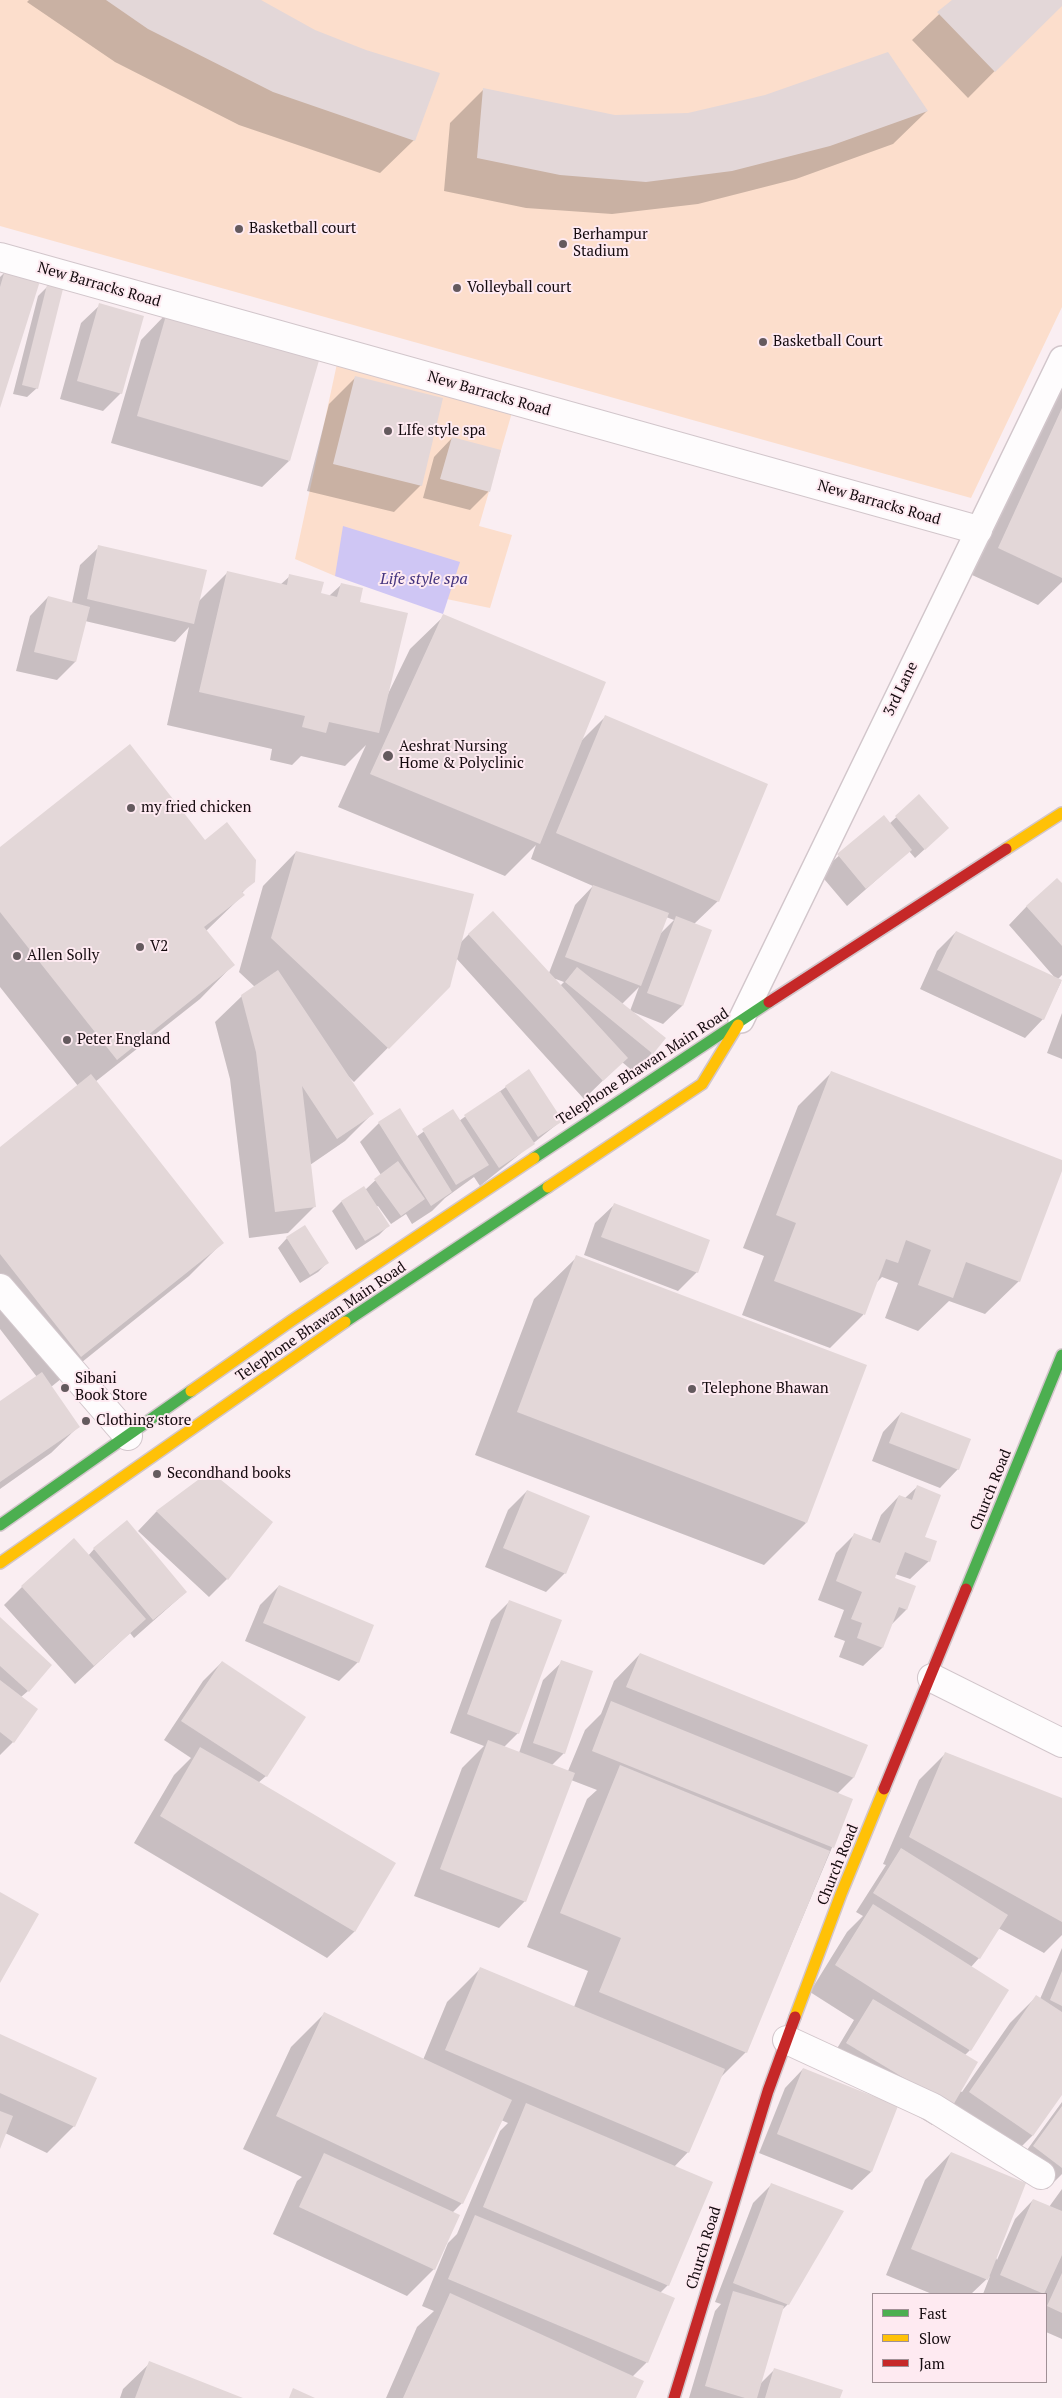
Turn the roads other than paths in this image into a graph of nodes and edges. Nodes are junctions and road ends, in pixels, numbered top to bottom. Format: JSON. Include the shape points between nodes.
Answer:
{"nodes":[{"id":1,"x":0,"y":257,"type":"edge"},
{"id":2,"x":1062,"y":358,"type":"edge"},
{"id":3,"x":978,"y":530,"type":"junction"},
{"id":4,"x":1057,"y":821,"type":"edge"},
{"id":5,"x":741,"y":1020,"type":"junction"},
{"id":6,"x":0,"y":1288,"type":"edge"},
{"id":7,"x":1062,"y":1355,"type":"edge"},
{"id":8,"x":128,"y":1436,"type":"junction"},
{"id":9,"x":0,"y":1525,"type":"edge"},
{"id":10,"x":0,"y":1563,"type":"edge"},
{"id":11,"x":932,"y":1678,"type":"junction"},
{"id":12,"x":1062,"y":1743,"type":"edge"},
{"id":13,"x":787,"y":2040,"type":"junction"},
{"id":14,"x":1041,"y":2175,"type":"dead end"},
{"id":15,"x":674,"y":2398,"type":"edge"}],
"edges":[{"from":1,"to":3,"type":"street","name":"New Barracks Road"},
{"from":2,"to":3,"type":"lane","name":"3rd Lane"},
{"from":3,"to":5,"type":"lane","name":"3rd Lane"},
{"from":4,"to":5,"type":"street"},
{"from":5,"to":8,"type":"street","name":"Telephone Bhawan Main Road","via":[[291,1320]]},
{"from":5,"to":10,"type":"street","name":"Telephone Bhawan Main Road","via":[[702,1084],[309,1346]]},
{"from":6,"to":8,"type":"street"},
{"from":7,"to":11,"type":"street","name":"Church Road"},
{"from":8,"to":9,"type":"street","name":"Telephone Bhawan Main Road"},
{"from":11,"to":12,"type":"street"},
{"from":11,"to":13,"type":"street","name":"Church Road","via":[[841,1894]]},
{"from":13,"to":14,"type":"street","via":[[932,2107]]},
{"from":13,"to":15,"type":"street","name":"Church Road","via":[[768,2091]]}]}
